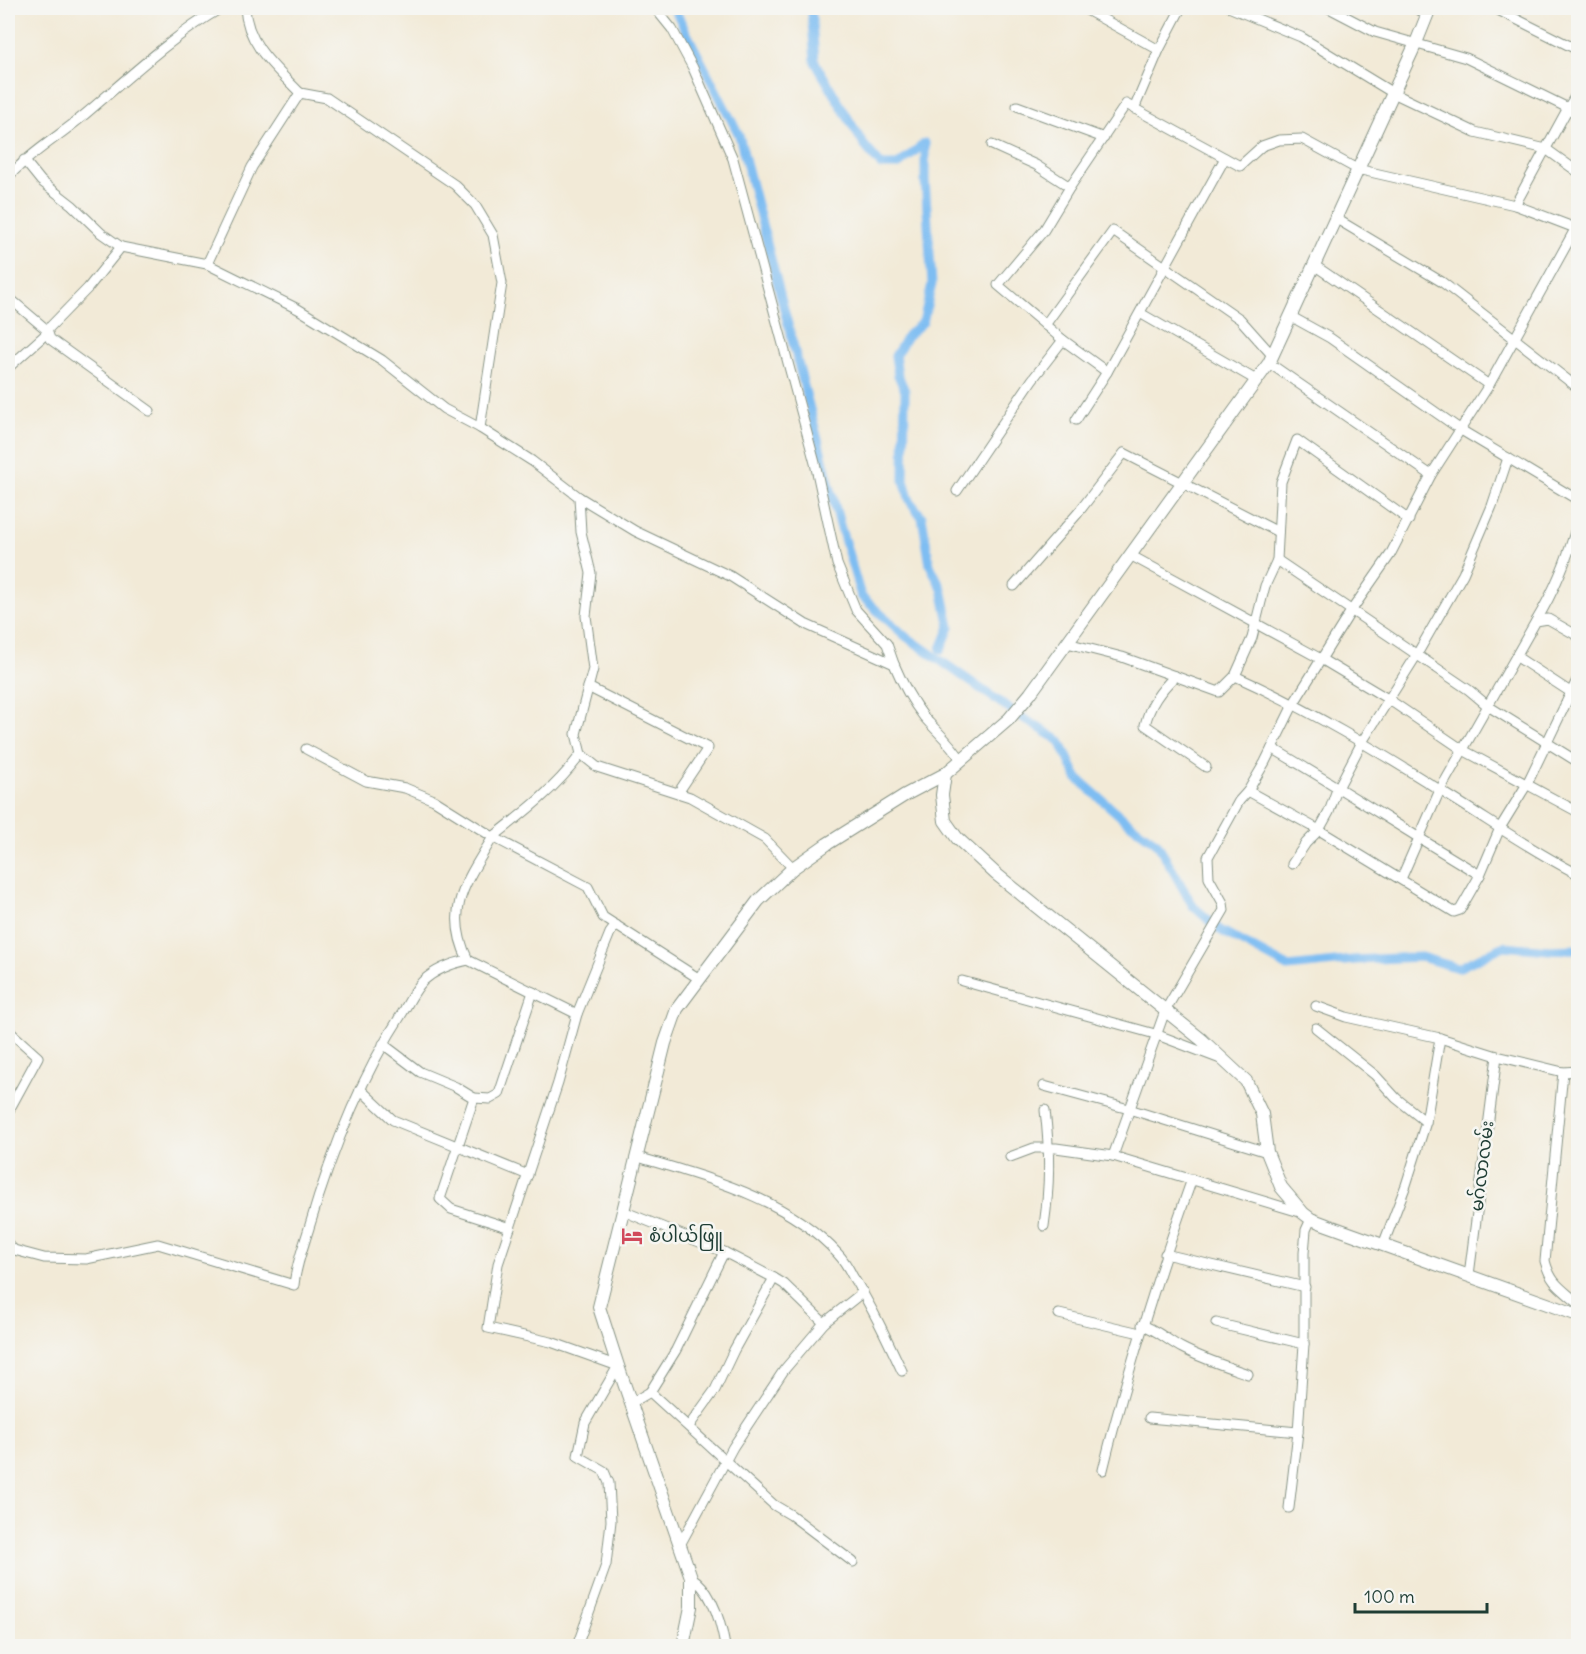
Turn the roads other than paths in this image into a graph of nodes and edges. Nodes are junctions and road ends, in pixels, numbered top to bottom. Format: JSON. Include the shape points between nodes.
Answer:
{"nodes":[{"id":1,"x":221,"y":8,"type":"edge"},
{"id":2,"x":245,"y":8,"type":"edge"},
{"id":3,"x":655,"y":8,"type":"edge"},
{"id":4,"x":1083,"y":8,"type":"edge"},
{"id":5,"x":1181,"y":8,"type":"edge"},
{"id":6,"x":1231,"y":8,"type":"edge"},
{"id":7,"x":1329,"y":8,"type":"edge"},
{"id":8,"x":1415,"y":8,"type":"edge"},
{"id":9,"x":1494,"y":8,"type":"edge"},
{"id":10,"x":1428,"y":11,"type":"edge"},
{"id":11,"x":1416,"y":43,"type":"junction"},
{"id":12,"x":1159,"y":50,"type":"junction"},
{"id":13,"x":1578,"y":50,"type":"edge"},
{"id":14,"x":1578,"y":92,"type":"edge"},
{"id":15,"x":300,"y":93,"type":"junction"},
{"id":16,"x":1393,"y":93,"type":"junction"},
{"id":17,"x":1017,"y":106,"type":"dead end"},
{"id":18,"x":1568,"y":108,"type":"junction"},
{"id":19,"x":1134,"y":109,"type":"junction"},
{"id":20,"x":1578,"y":115,"type":"edge"},
{"id":21,"x":1104,"y":138,"type":"junction"},
{"id":22,"x":992,"y":145,"type":"dead end"},
{"id":23,"x":1546,"y":148,"type":"junction"},
{"id":24,"x":1225,"y":158,"type":"junction"},
{"id":25,"x":24,"y":160,"type":"junction"},
{"id":26,"x":1358,"y":169,"type":"junction"},
{"id":27,"x":1578,"y":172,"type":"edge"},
{"id":28,"x":8,"y":177,"type":"edge"},
{"id":29,"x":1070,"y":187,"type":"junction"},
{"id":30,"x":1515,"y":205,"type":"junction"},
{"id":31,"x":1335,"y":218,"type":"junction"},
{"id":32,"x":1578,"y":227,"type":"edge"},
{"id":33,"x":121,"y":247,"type":"junction"},
{"id":34,"x":207,"y":264,"type":"junction"},
{"id":35,"x":1314,"y":265,"type":"junction"},
{"id":36,"x":1164,"y":267,"type":"junction"},
{"id":37,"x":8,"y":297,"type":"edge"},
{"id":38,"x":1140,"y":313,"type":"junction"},
{"id":39,"x":1290,"y":316,"type":"junction"},
{"id":40,"x":1045,"y":325,"type":"junction"},
{"id":41,"x":47,"y":332,"type":"junction"},
{"id":42,"x":1515,"y":338,"type":"junction"},
{"id":43,"x":1063,"y":340,"type":"junction"},
{"id":44,"x":1270,"y":359,"type":"junction"},
{"id":45,"x":8,"y":368,"type":"edge"},
{"id":46,"x":1107,"y":372,"type":"junction"},
{"id":47,"x":1256,"y":380,"type":"junction"},
{"id":48,"x":1489,"y":385,"type":"junction"},
{"id":49,"x":1578,"y":388,"type":"edge"},
{"id":50,"x":150,"y":411,"type":"dead end"},
{"id":51,"x":1076,"y":420,"type":"dead end"},
{"id":52,"x":480,"y":428,"type":"junction"},
{"id":53,"x":1461,"y":430,"type":"junction"},
{"id":54,"x":1508,"y":458,"type":"junction"},
{"id":55,"x":1431,"y":475,"type":"junction"},
{"id":56,"x":1181,"y":483,"type":"junction"},
{"id":57,"x":957,"y":490,"type":"dead end"},
{"id":58,"x":579,"y":497,"type":"junction"},
{"id":59,"x":1578,"y":500,"type":"edge"},
{"id":60,"x":1409,"y":520,"type":"junction"},
{"id":61,"x":1578,"y":522,"type":"edge"},
{"id":62,"x":1278,"y":532,"type":"junction"},
{"id":63,"x":1130,"y":555,"type":"junction"},
{"id":64,"x":1277,"y":561,"type":"junction"},
{"id":65,"x":1014,"y":586,"type":"dead end"},
{"id":66,"x":1351,"y":611,"type":"junction"},
{"id":67,"x":1536,"y":621,"type":"junction"},
{"id":68,"x":1255,"y":624,"type":"junction"},
{"id":69,"x":1578,"y":636,"type":"edge"},
{"id":70,"x":1067,"y":643,"type":"junction"},
{"id":71,"x":1416,"y":656,"type":"junction"},
{"id":72,"x":1517,"y":657,"type":"junction"},
{"id":73,"x":1321,"y":659,"type":"junction"},
{"id":74,"x":894,"y":664,"type":"junction"},
{"id":75,"x":1175,"y":676,"type":"junction"},
{"id":76,"x":1235,"y":676,"type":"junction"},
{"id":77,"x":1578,"y":678,"type":"edge"},
{"id":78,"x":588,"y":687,"type":"junction"},
{"id":79,"x":1574,"y":695,"type":"edge"},
{"id":80,"x":1388,"y":699,"type":"junction"},
{"id":81,"x":1294,"y":703,"type":"junction"},
{"id":82,"x":1488,"y":706,"type":"junction"},
{"id":83,"x":1362,"y":742,"type":"junction"},
{"id":84,"x":1546,"y":742,"type":"junction"},
{"id":85,"x":306,"y":748,"type":"dead end"},
{"id":86,"x":1272,"y":748,"type":"junction"},
{"id":87,"x":1463,"y":750,"type":"junction"},
{"id":88,"x":581,"y":754,"type":"junction"},
{"id":89,"x":961,"y":760,"type":"junction"},
{"id":90,"x":1578,"y":762,"type":"edge"},
{"id":91,"x":1206,"y":767,"type":"dead end"},
{"id":92,"x":945,"y":774,"type":"junction"},
{"id":93,"x":1527,"y":784,"type":"junction"},
{"id":94,"x":1339,"y":787,"type":"junction"},
{"id":95,"x":1440,"y":790,"type":"junction"},
{"id":96,"x":1248,"y":791,"type":"junction"},
{"id":97,"x":678,"y":793,"type":"junction"},
{"id":98,"x":1578,"y":812,"type":"edge"},
{"id":99,"x":1500,"y":828,"type":"junction"},
{"id":100,"x":1319,"y":830,"type":"junction"},
{"id":101,"x":493,"y":837,"type":"junction"},
{"id":102,"x":1419,"y":838,"type":"junction"},
{"id":103,"x":1292,"y":864,"type":"dead end"},
{"id":104,"x":793,"y":868,"type":"junction"},
{"id":105,"x":1578,"y":874,"type":"edge"},
{"id":106,"x":1480,"y":875,"type":"junction"},
{"id":107,"x":1401,"y":879,"type":"junction"},
{"id":108,"x":616,"y":925,"type":"junction"},
{"id":109,"x":468,"y":960,"type":"junction"},
{"id":110,"x":699,"y":978,"type":"junction"},
{"id":111,"x":962,"y":981,"type":"dead end"},
{"id":112,"x":533,"y":992,"type":"junction"},
{"id":113,"x":1316,"y":1005,"type":"dead end"},
{"id":114,"x":1165,"y":1011,"type":"junction"},
{"id":115,"x":577,"y":1014,"type":"junction"},
{"id":116,"x":1316,"y":1028,"type":"dead end"},
{"id":117,"x":8,"y":1030,"type":"edge"},
{"id":118,"x":1155,"y":1034,"type":"junction"},
{"id":119,"x":1440,"y":1038,"type":"junction"},
{"id":120,"x":383,"y":1044,"type":"junction"},
{"id":121,"x":1497,"y":1056,"type":"junction"},
{"id":122,"x":1225,"y":1060,"type":"junction"},
{"id":123,"x":1578,"y":1071,"type":"edge"},
{"id":124,"x":1563,"y":1072,"type":"junction"},
{"id":125,"x":1044,"y":1086,"type":"dead end"},
{"id":126,"x":360,"y":1089,"type":"junction"},
{"id":127,"x":474,"y":1098,"type":"junction"},
{"id":128,"x":1129,"y":1109,"type":"junction"},
{"id":129,"x":1045,"y":1110,"type":"dead end"},
{"id":130,"x":8,"y":1112,"type":"edge"},
{"id":131,"x":1426,"y":1122,"type":"junction"},
{"id":132,"x":457,"y":1147,"type":"junction"},
{"id":133,"x":1049,"y":1148,"type":"junction"},
{"id":134,"x":1267,"y":1152,"type":"junction"},
{"id":135,"x":1113,"y":1156,"type":"junction"},
{"id":136,"x":638,"y":1157,"type":"junction"},
{"id":137,"x":1010,"y":1157,"type":"dead end"},
{"id":138,"x":528,"y":1175,"type":"junction"},
{"id":139,"x":1191,"y":1179,"type":"junction"},
{"id":140,"x":623,"y":1211,"type":"junction"},
{"id":141,"x":1307,"y":1216,"type":"junction"},
{"id":142,"x":1044,"y":1226,"type":"dead end"},
{"id":143,"x":510,"y":1228,"type":"junction"},
{"id":144,"x":8,"y":1244,"type":"edge"},
{"id":145,"x":1383,"y":1245,"type":"junction"},
{"id":146,"x":724,"y":1252,"type":"junction"},
{"id":147,"x":1165,"y":1254,"type":"junction"},
{"id":148,"x":1469,"y":1275,"type":"junction"},
{"id":149,"x":774,"y":1278,"type":"junction"},
{"id":150,"x":1305,"y":1287,"type":"junction"},
{"id":151,"x":863,"y":1292,"type":"junction"},
{"id":152,"x":1578,"y":1303,"type":"edge"},
{"id":153,"x":1059,"y":1314,"type":"dead end"},
{"id":154,"x":1578,"y":1315,"type":"edge"},
{"id":155,"x":824,"y":1323,"type":"junction"},
{"id":156,"x":1216,"y":1323,"type":"dead end"},
{"id":157,"x":1141,"y":1329,"type":"junction"},
{"id":158,"x":1304,"y":1344,"type":"junction"},
{"id":159,"x":618,"y":1366,"type":"junction"},
{"id":160,"x":902,"y":1371,"type":"dead end"},
{"id":161,"x":1248,"y":1374,"type":"dead end"},
{"id":162,"x":650,"y":1392,"type":"junction"},
{"id":163,"x":631,"y":1403,"type":"junction"},
{"id":164,"x":1149,"y":1418,"type":"dead end"},
{"id":165,"x":689,"y":1426,"type":"junction"},
{"id":166,"x":1298,"y":1432,"type":"junction"},
{"id":167,"x":726,"y":1462,"type":"junction"},
{"id":168,"x":1103,"y":1470,"type":"dead end"},
{"id":169,"x":1289,"y":1508,"type":"dead end"},
{"id":170,"x":680,"y":1545,"type":"junction"},
{"id":171,"x":853,"y":1562,"type":"dead end"},
{"id":172,"x":691,"y":1576,"type":"junction"},
{"id":173,"x":577,"y":1647,"type":"edge"},
{"id":174,"x":683,"y":1647,"type":"edge"},
{"id":175,"x":725,"y":1647,"type":"edge"}],
"edges":[{"from":1,"to":25,"type":"street","via":[[162,48]]},
{"from":2,"to":15,"type":"street","via":[[246,22],[256,45]]},
{"from":3,"to":74,"type":"street","via":[[672,29],[693,68],[733,159],[815,463],[837,564],[856,610],[887,644]]},
{"from":4,"to":12,"type":"street"},
{"from":5,"to":12,"type":"street"},
{"from":6,"to":16,"type":"street","via":[[1301,37]]},
{"from":7,"to":11,"type":"street","via":[[1375,32]]},
{"from":8,"to":10,"type":"street"},
{"from":9,"to":13,"type":"street"},
{"from":10,"to":11,"type":"street"},
{"from":11,"to":16,"type":"street"},
{"from":11,"to":18,"type":"street","via":[[1466,58]]},
{"from":12,"to":19,"type":"street"},
{"from":14,"to":18,"type":"street"},
{"from":15,"to":34,"type":"street","via":[[252,167]]},
{"from":15,"to":52,"type":"street","via":[[327,98],[455,185],[475,206],[493,235],[502,283]]},
{"from":16,"to":23,"type":"street","via":[[1474,132]]},
{"from":16,"to":26,"type":"street"},
{"from":17,"to":21,"type":"street"},
{"from":18,"to":20,"type":"street"},
{"from":18,"to":23,"type":"street"},
{"from":19,"to":21,"type":"street","via":[[1126,104]]},
{"from":19,"to":24,"type":"street"},
{"from":21,"to":29,"type":"street"},
{"from":22,"to":29,"type":"street","via":[[1036,165]]},
{"from":23,"to":27,"type":"street"},
{"from":23,"to":30,"type":"street"},
{"from":24,"to":26,"type":"street","via":[[1240,166],[1262,146],[1302,139]]},
{"from":24,"to":36,"type":"street"},
{"from":25,"to":28,"type":"street"},
{"from":25,"to":33,"type":"street","via":[[41,181]]},
{"from":26,"to":30,"type":"street"},
{"from":26,"to":31,"type":"street"},
{"from":29,"to":40,"type":"street","via":[[1044,230],[998,285]]},
{"from":30,"to":32,"type":"street"},
{"from":31,"to":35,"type":"street"},
{"from":31,"to":42,"type":"street","via":[[1442,282]]},
{"from":32,"to":42,"type":"street"},
{"from":33,"to":34,"type":"street"},
{"from":33,"to":41,"type":"street"},
{"from":34,"to":52,"type":"street","via":[[298,309],[381,360],[444,409]]},
{"from":35,"to":39,"type":"street"},
{"from":35,"to":48,"type":"street"},
{"from":36,"to":38,"type":"street"},
{"from":36,"to":40,"type":"street","via":[[1113,231]]},
{"from":36,"to":44,"type":"street","via":[[1240,320]]},
{"from":37,"to":41,"type":"street"},
{"from":38,"to":46,"type":"street"},
{"from":38,"to":47,"type":"street"},
{"from":39,"to":44,"type":"street"},
{"from":39,"to":53,"type":"street","via":[[1330,338]]},
{"from":40,"to":43,"type":"street"},
{"from":41,"to":45,"type":"street"},
{"from":41,"to":50,"type":"street","via":[[50,339]]},
{"from":42,"to":48,"type":"street"},
{"from":42,"to":49,"type":"street"},
{"from":43,"to":46,"type":"street"},
{"from":43,"to":57,"type":"street"},
{"from":44,"to":47,"type":"street"},
{"from":44,"to":55,"type":"street"},
{"from":46,"to":51,"type":"street"},
{"from":47,"to":56,"type":"street"},
{"from":48,"to":53,"type":"street"},
{"from":52,"to":58,"type":"street"},
{"from":53,"to":54,"type":"street"},
{"from":53,"to":55,"type":"street"},
{"from":54,"to":59,"type":"street"},
{"from":54,"to":71,"type":"street","via":[[1463,574]]},
{"from":55,"to":60,"type":"street"},
{"from":56,"to":62,"type":"street"},
{"from":56,"to":63,"type":"street"},
{"from":56,"to":65,"type":"street","via":[[1124,453]]},
{"from":58,"to":74,"type":"street","via":[[634,531],[730,576],[805,624]]},
{"from":58,"to":78,"type":"street","via":[[581,532],[591,573],[586,616],[593,669]]},
{"from":60,"to":62,"type":"street","via":[[1297,440],[1281,482]]},
{"from":60,"to":66,"type":"street"},
{"from":61,"to":67,"type":"street","via":[[1550,598]]},
{"from":62,"to":64,"type":"street"},
{"from":63,"to":68,"type":"street"},
{"from":63,"to":70,"type":"street"},
{"from":64,"to":66,"type":"street"},
{"from":64,"to":68,"type":"street","via":[[1265,586]]},
{"from":66,"to":71,"type":"street"},
{"from":66,"to":73,"type":"street"},
{"from":67,"to":69,"type":"street","via":[[1548,619]]},
{"from":67,"to":72,"type":"street"},
{"from":68,"to":73,"type":"street"},
{"from":68,"to":76,"type":"street"},
{"from":70,"to":75,"type":"street"},
{"from":70,"to":89,"type":"street","via":[[1009,719]]},
{"from":71,"to":80,"type":"street"},
{"from":71,"to":82,"type":"street"},
{"from":72,"to":79,"type":"street"},
{"from":72,"to":82,"type":"street"},
{"from":73,"to":80,"type":"street"},
{"from":73,"to":81,"type":"street"},
{"from":74,"to":89,"type":"street","via":[[904,689]]},
{"from":75,"to":76,"type":"street","via":[[1219,693]]},
{"from":75,"to":91,"type":"street","via":[[1150,708],[1145,725]]},
{"from":76,"to":81,"type":"street"},
{"from":77,"to":79,"type":"street"},
{"from":78,"to":88,"type":"street","via":[[576,734]]},
{"from":78,"to":97,"type":"street","via":[[708,748]]},
{"from":79,"to":84,"type":"street"},
{"from":80,"to":83,"type":"street"},
{"from":80,"to":87,"type":"street"},
{"from":81,"to":83,"type":"street"},
{"from":81,"to":86,"type":"street"},
{"from":82,"to":84,"type":"street"},
{"from":82,"to":87,"type":"street"},
{"from":83,"to":94,"type":"street"},
{"from":83,"to":95,"type":"street"},
{"from":84,"to":90,"type":"street"},
{"from":84,"to":93,"type":"street"},
{"from":85,"to":101,"type":"street","via":[[366,781],[405,788],[434,800]]},
{"from":86,"to":94,"type":"street"},
{"from":86,"to":96,"type":"street"},
{"from":87,"to":93,"type":"street"},
{"from":87,"to":95,"type":"street"},
{"from":88,"to":97,"type":"street","via":[[597,767]]},
{"from":88,"to":101,"type":"street","via":[[568,773]]},
{"from":89,"to":92,"type":"street"},
{"from":92,"to":104,"type":"street","via":[[905,795]]},
{"from":92,"to":114,"type":"street","via":[[945,821],[957,838]]},
{"from":93,"to":98,"type":"street"},
{"from":93,"to":99,"type":"street"},
{"from":94,"to":100,"type":"street"},
{"from":94,"to":102,"type":"street"},
{"from":95,"to":99,"type":"street"},
{"from":95,"to":102,"type":"street"},
{"from":96,"to":100,"type":"street"},
{"from":96,"to":114,"type":"street","via":[[1208,857],[1209,878],[1224,910]]},
{"from":97,"to":104,"type":"street","via":[[765,839]]},
{"from":99,"to":105,"type":"street"},
{"from":99,"to":106,"type":"street"},
{"from":100,"to":103,"type":"street"},
{"from":100,"to":107,"type":"street"},
{"from":101,"to":108,"type":"street","via":[[588,887],[603,917]]},
{"from":101,"to":109,"type":"street","via":[[457,908],[456,927]]},
{"from":102,"to":106,"type":"street"},
{"from":102,"to":107,"type":"street"},
{"from":104,"to":110,"type":"street","via":[[758,901]]},
{"from":106,"to":107,"type":"street","via":[[1460,910],[1454,912]]},
{"from":108,"to":110,"type":"street"},
{"from":108,"to":115,"type":"street"},
{"from":109,"to":112,"type":"street"},
{"from":109,"to":120,"type":"street","via":[[452,963],[423,981]]},
{"from":110,"to":136,"type":"street","via":[[677,1009],[665,1043]]},
{"from":111,"to":118,"type":"street"},
{"from":112,"to":115,"type":"street"},
{"from":112,"to":127,"type":"street","via":[[499,1094],[490,1099]]},
{"from":113,"to":119,"type":"street","via":[[1347,1017]]},
{"from":114,"to":118,"type":"street"},
{"from":114,"to":122,"type":"street"},
{"from":115,"to":138,"type":"street"},
{"from":116,"to":131,"type":"street"},
{"from":117,"to":130,"type":"street","via":[[39,1057]]},
{"from":118,"to":122,"type":"street"},
{"from":118,"to":128,"type":"street"},
{"from":119,"to":121,"type":"street"},
{"from":119,"to":131,"type":"street"},
{"from":120,"to":126,"type":"street"},
{"from":120,"to":127,"type":"street","via":[[420,1072]]},
{"from":121,"to":124,"type":"street"},
{"from":121,"to":148,"type":"street","name":"မဂ်လာလမ်း"},
{"from":122,"to":134,"type":"street","via":[[1246,1081],[1262,1114]]},
{"from":123,"to":124,"type":"street"},
{"from":124,"to":152,"type":"street","via":[[1545,1260],[1555,1284]]},
{"from":125,"to":128,"type":"street"},
{"from":126,"to":132,"type":"street","via":[[393,1120]]},
{"from":126,"to":144,"type":"street","via":[[322,1185],[296,1265],[294,1285],[158,1244],[86,1258],[44,1258],[14,1250]]},
{"from":127,"to":132,"type":"street"},
{"from":128,"to":134,"type":"street"},
{"from":128,"to":135,"type":"street"},
{"from":129,"to":133,"type":"street"},
{"from":131,"to":145,"type":"street"},
{"from":132,"to":138,"type":"street"},
{"from":132,"to":143,"type":"street","via":[[440,1198],[451,1209]]},
{"from":133,"to":135,"type":"street"},
{"from":133,"to":137,"type":"street","via":[[1034,1148]]},
{"from":133,"to":142,"type":"street","via":[[1050,1187]]},
{"from":134,"to":141,"type":"street","via":[[1281,1187]]},
{"from":135,"to":139,"type":"street"},
{"from":136,"to":140,"type":"street"},
{"from":136,"to":151,"type":"street","via":[[757,1198],[797,1221],[839,1254]]},
{"from":138,"to":143,"type":"street"},
{"from":139,"to":141,"type":"street"},
{"from":139,"to":147,"type":"street"},
{"from":140,"to":146,"type":"street"},
{"from":140,"to":159,"type":"street","via":[[599,1307]]},
{"from":141,"to":145,"type":"street"},
{"from":141,"to":150,"type":"street"},
{"from":143,"to":159,"type":"street","via":[[498,1264],[488,1328],[550,1342]]},
{"from":145,"to":148,"type":"street"},
{"from":146,"to":149,"type":"street"},
{"from":146,"to":162,"type":"street","via":[[676,1350]]},
{"from":147,"to":150,"type":"street"},
{"from":147,"to":157,"type":"street"},
{"from":148,"to":154,"type":"street"},
{"from":149,"to":155,"type":"street"},
{"from":149,"to":165,"type":"street","via":[[715,1390]]},
{"from":150,"to":158,"type":"street"},
{"from":151,"to":155,"type":"street"},
{"from":151,"to":160,"type":"street"},
{"from":153,"to":157,"type":"street"},
{"from":155,"to":167,"type":"street","via":[[784,1370]]},
{"from":156,"to":158,"type":"street"},
{"from":157,"to":161,"type":"street","via":[[1150,1326],[1165,1339],[1201,1358]]},
{"from":157,"to":168,"type":"street"},
{"from":158,"to":166,"type":"street"},
{"from":159,"to":163,"type":"street"},
{"from":159,"to":173,"type":"street","via":[[585,1423],[578,1456],[604,1471],[609,1483],[611,1521],[606,1565]]},
{"from":162,"to":163,"type":"street"},
{"from":162,"to":165,"type":"street"},
{"from":163,"to":170,"type":"street"},
{"from":164,"to":166,"type":"street"},
{"from":165,"to":167,"type":"street"},
{"from":166,"to":169,"type":"street"},
{"from":167,"to":170,"type":"street"},
{"from":167,"to":171,"type":"street","via":[[774,1505]]},
{"from":170,"to":172,"type":"street"},
{"from":172,"to":174,"type":"street","via":[[691,1607]]},
{"from":172,"to":175,"type":"street","via":[[711,1602]]}]}
